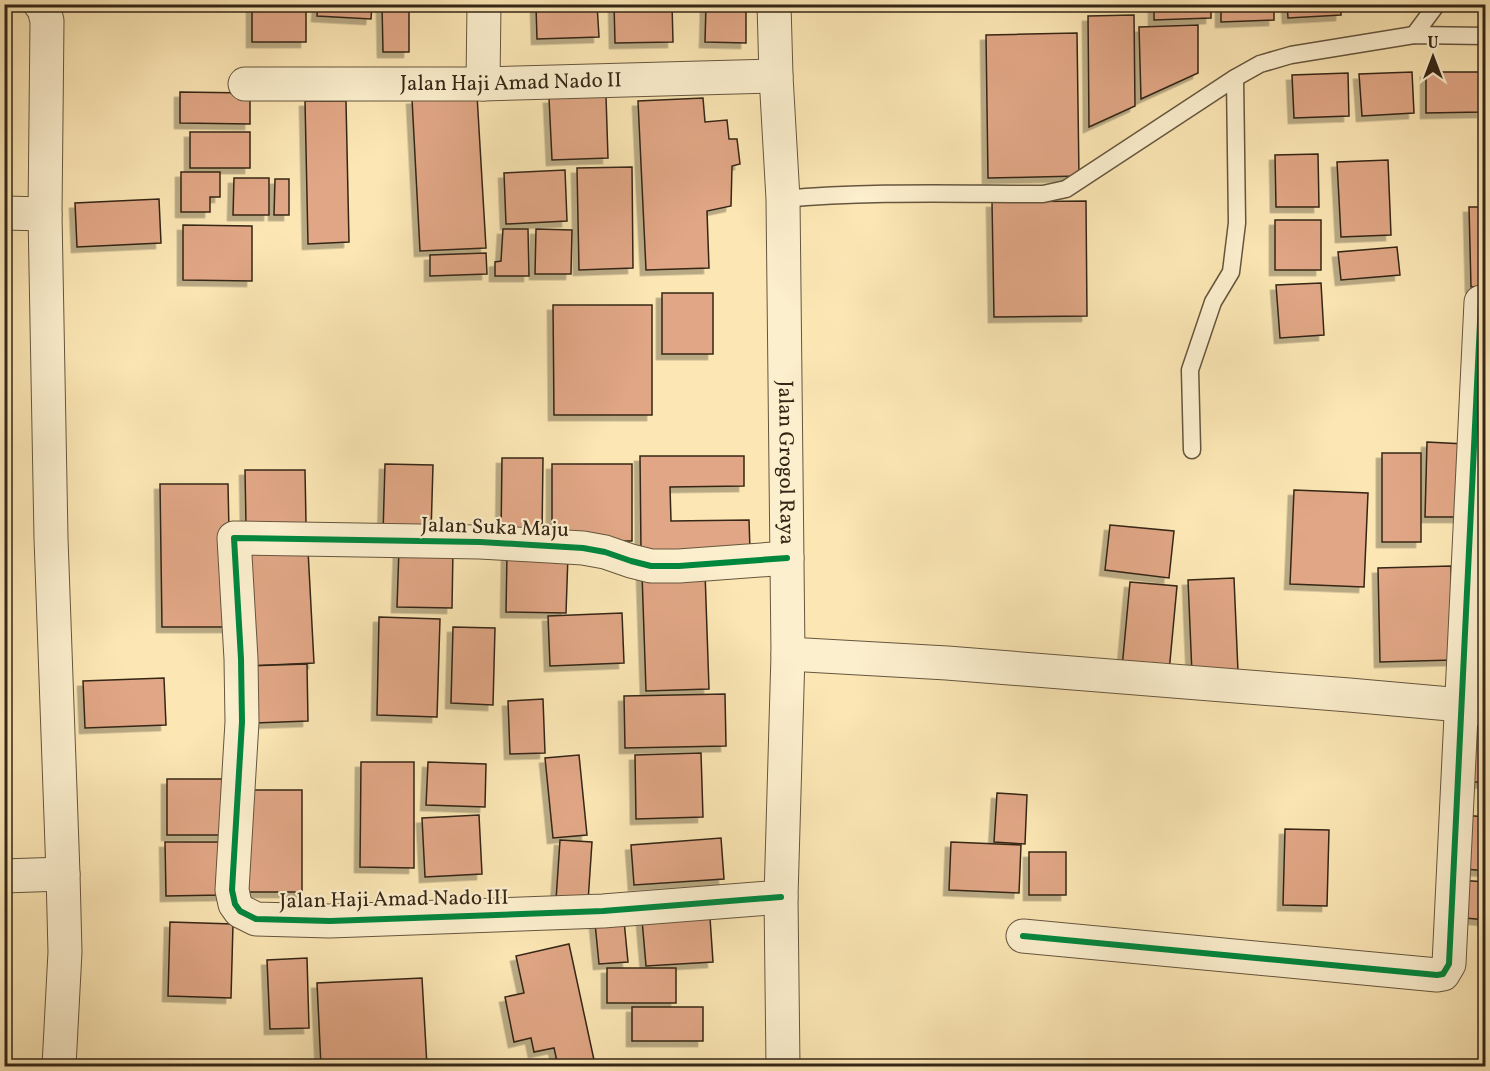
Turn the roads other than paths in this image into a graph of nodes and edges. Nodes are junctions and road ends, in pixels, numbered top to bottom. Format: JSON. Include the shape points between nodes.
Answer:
{"nodes":[{"id":1,"x":40,"y":4,"type":"edge"},
{"id":2,"x":484,"y":4,"type":"edge"},
{"id":3,"x":774,"y":4,"type":"edge"},
{"id":4,"x":1437,"y":4,"type":"edge"},
{"id":5,"x":1414,"y":35,"type":"junction"},
{"id":6,"x":1485,"y":36,"type":"edge"},
{"id":7,"x":776,"y":76,"type":"junction"},
{"id":8,"x":1235,"y":78,"type":"junction"},
{"id":9,"x":245,"y":84,"type":"dead end"},
{"id":10,"x":483,"y":84,"type":"junction"},
{"id":11,"x":783,"y":199,"type":"junction"},
{"id":12,"x":4,"y":213,"type":"edge"},
{"id":13,"x":45,"y":214,"type":"junction"},
{"id":14,"x":1481,"y":302,"type":"dead end"},
{"id":15,"x":1192,"y":450,"type":"dead end"},
{"id":16,"x":234,"y":538,"type":"joint"},
{"id":17,"x":787,"y":558,"type":"junction"},
{"id":18,"x":788,"y":654,"type":"junction"},
{"id":19,"x":1473,"y":707,"type":"edge"},
{"id":20,"x":63,"y":874,"type":"junction"},
{"id":21,"x":4,"y":876,"type":"edge"},
{"id":22,"x":781,"y":897,"type":"junction"},
{"id":23,"x":1023,"y":936,"type":"dead end"},
{"id":24,"x":59,"y":1066,"type":"edge"},
{"id":25,"x":783,"y":1066,"type":"edge"}],
"edges":[{"from":1,"to":13,"type":"street","via":[[47,21]]},
{"from":2,"to":10,"type":"street"},
{"from":3,"to":7,"type":"street","name":"Jalan Grogol Raya"},
{"from":4,"to":5,"type":"lane"},
{"from":5,"to":6,"type":"lane"},
{"from":5,"to":8,"type":"lane","via":[[1291,55],[1260,64]]},
{"from":7,"to":10,"type":"street","name":"Jalan Haji Amad Nado II"},
{"from":7,"to":11,"type":"street","name":"Jalan Grogol Raya"},
{"from":8,"to":11,"type":"lane","via":[[1066,189],[1043,194],[818,195]]},
{"from":8,"to":15,"type":"lane","via":[[1237,223],[1231,272],[1213,302],[1190,370]]},
{"from":9,"to":10,"type":"street","name":"Jalan Haji Amad Nado II"},
{"from":11,"to":17,"type":"street","name":"Jalan Grogol Raya"},
{"from":12,"to":13,"type":"street"},
{"from":13,"to":20,"type":"street"},
{"from":14,"to":19,"type":"street"},
{"from":16,"to":17,"type":"street","name":"Jalan Suka Maju","via":[[543,546],[594,550],[651,566]]},
{"from":16,"to":22,"type":"street","name":"Jalan Haji Amad Nado III","via":[[242,722],[232,890],[240,911],[256,919],[330,921],[603,911]]},
{"from":17,"to":18,"type":"street","name":"Jalan Grogol Raya"},
{"from":18,"to":19,"type":"street","via":[[947,663]]},
{"from":18,"to":22,"type":"street","name":"Jalan Grogol Raya"},
{"from":19,"to":23,"type":"street","via":[[1449,964],[1443,974]]},
{"from":20,"to":21,"type":"street"},
{"from":20,"to":24,"type":"street","via":[[65,952]]},
{"from":22,"to":25,"type":"street","name":"Jalan Grogol Raya"}]}
